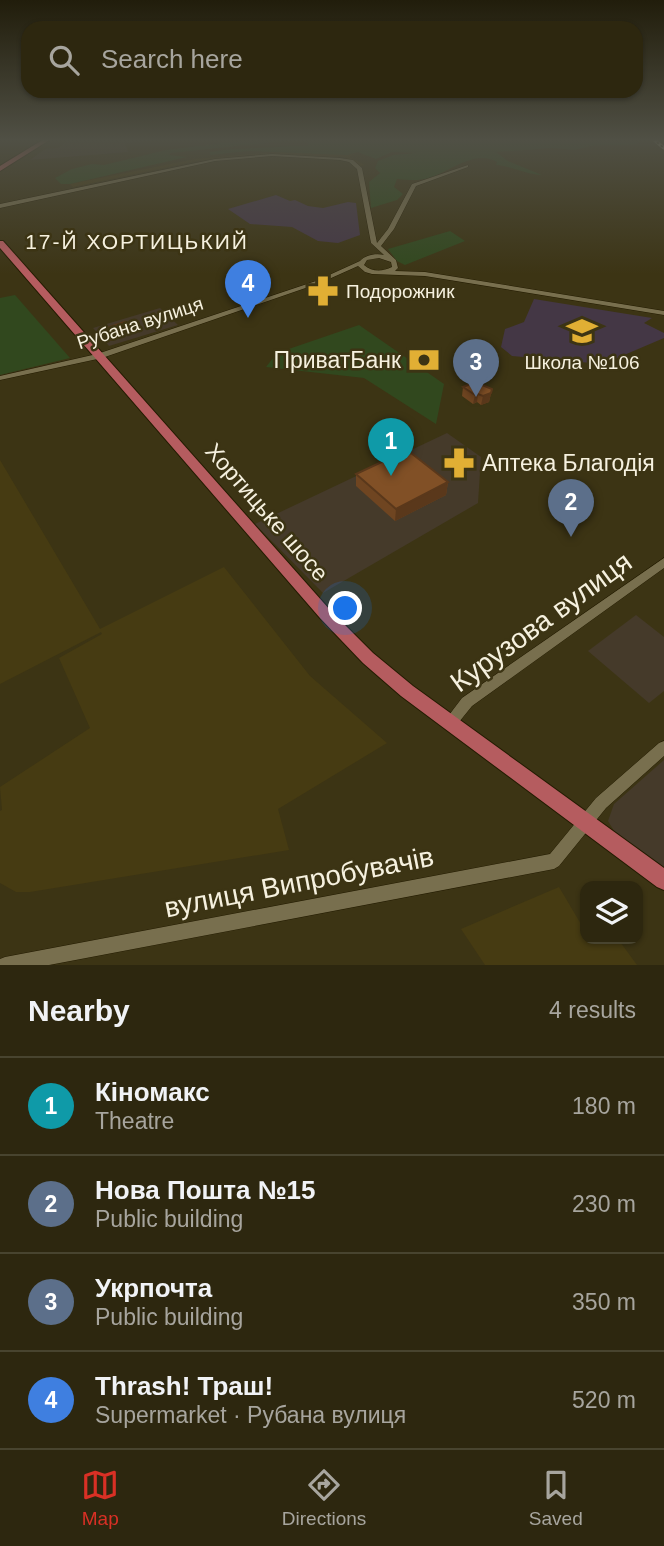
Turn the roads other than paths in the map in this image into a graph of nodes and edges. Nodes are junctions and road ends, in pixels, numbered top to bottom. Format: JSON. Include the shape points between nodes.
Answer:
{"nodes":[{"id":1,"x":94,"y":184,"type":"edge"},
{"id":2,"x":363,"y":184,"type":"edge"},
{"id":3,"x":417,"y":184,"type":"edge"},
{"id":4,"x":0,"y":205,"type":"edge"},
{"id":5,"x":0,"y":243,"type":"edge"},
{"id":6,"x":376,"y":244,"type":"junction"},
{"id":7,"x":362,"y":261,"type":"junction"},
{"id":8,"x":393,"y":261,"type":"junction"},
{"id":9,"x":373,"y":272,"type":"junction"},
{"id":10,"x":384,"y":272,"type":"junction"},
{"id":11,"x":425,"y":274,"type":"junction"},
{"id":12,"x":328,"y":278,"type":"junction"},
{"id":13,"x":664,"y":313,"type":"edge"},
{"id":14,"x":99,"y":355,"type":"junction"},
{"id":15,"x":0,"y":378,"type":"edge"},
{"id":16,"x":664,"y":562,"type":"edge"},
{"id":17,"x":450,"y":723,"type":"junction"},
{"id":18,"x":664,"y":747,"type":"edge"},
{"id":19,"x":587,"y":823,"type":"junction"},
{"id":20,"x":664,"y":880,"type":"edge"},
{"id":21,"x":5,"y":965,"type":"edge"}],
"edges":[{"from":1,"to":4,"type":"street"},
{"from":2,"to":6,"type":"street"},
{"from":3,"to":6,"type":"street","via":[[391,229]]},
{"from":5,"to":14,"type":"main road","name":"Хортицьке шосе"},
{"from":6,"to":7,"type":"street"},
{"from":6,"to":8,"type":"street"},
{"from":7,"to":8,"type":"street","via":[[379,256]]},
{"from":7,"to":9,"type":"street","via":[[363,269]]},
{"from":7,"to":12,"type":"street","name":"Рубана вулиця"},
{"from":8,"to":10,"type":"street","via":[[395,268]]},
{"from":8,"to":11,"type":"street"},
{"from":9,"to":10,"type":"street","name":"Рубана вулиця"},
{"from":9,"to":12,"type":"street","name":"Рубана вулиця"},
{"from":10,"to":11,"type":"street"},
{"from":11,"to":13,"type":"street"},
{"from":12,"to":14,"type":"street","name":"Рубана вулиця"},
{"from":14,"to":15,"type":"street","name":"Рубана вулиця"},
{"from":14,"to":17,"type":"main road","name":"Хортицьке шосе","via":[[334,623],[368,658]]},
{"from":16,"to":17,"type":"street","name":"Курузова вулиця","via":[[467,702]]},
{"from":17,"to":19,"type":"main road","name":"Хортицьке шосе"},
{"from":18,"to":19,"type":"street","name":"вулиця Випробувачів","via":[[601,803]]},
{"from":19,"to":20,"type":"main road","name":"Хортицьке шосе"},
{"from":19,"to":21,"type":"street","name":"вулиця Випробувачів","via":[[554,861]]}]}
